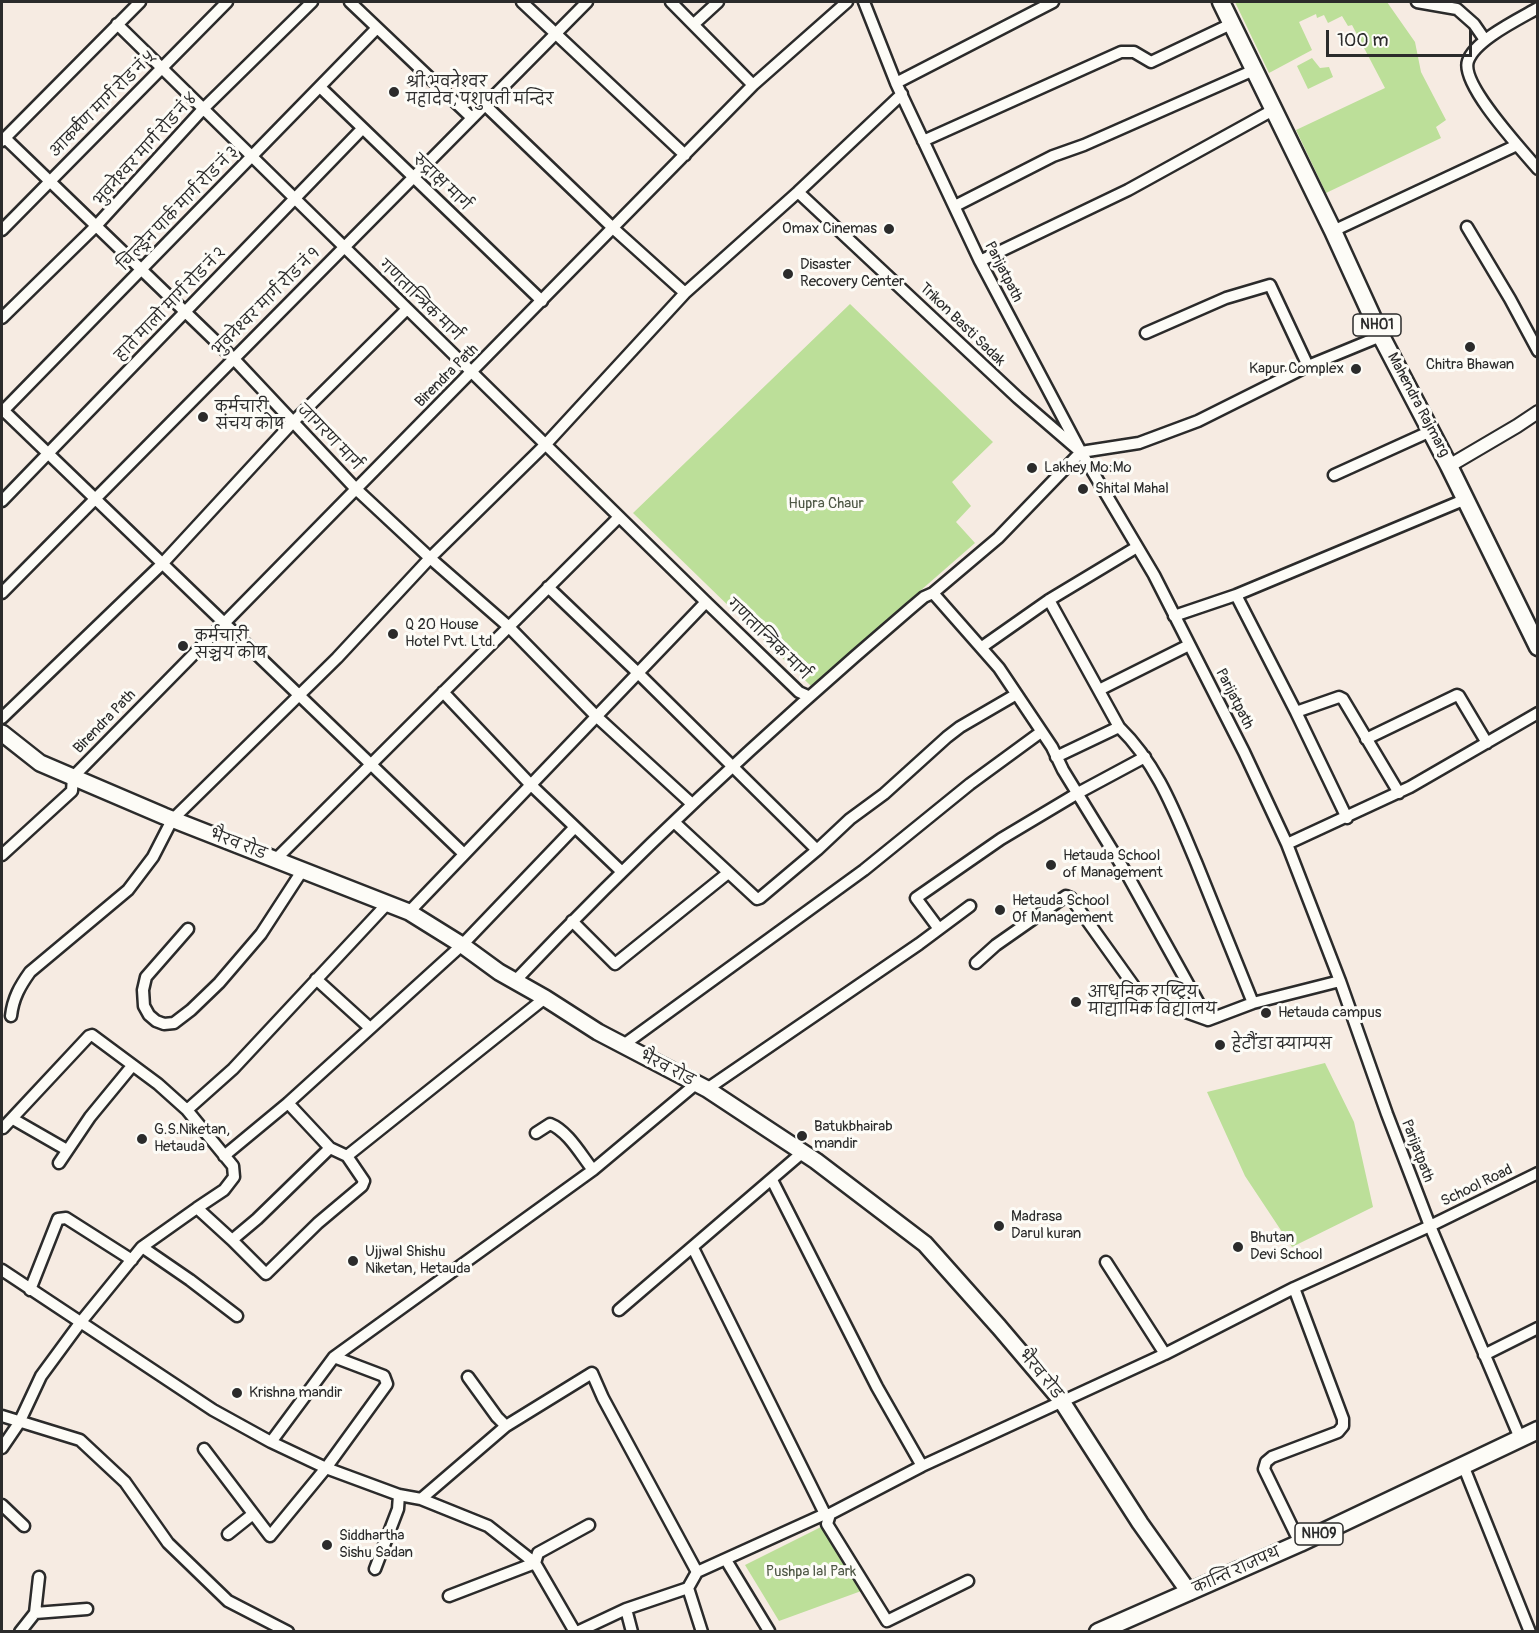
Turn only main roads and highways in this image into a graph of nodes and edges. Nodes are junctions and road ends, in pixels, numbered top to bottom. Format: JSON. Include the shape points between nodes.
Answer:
{"nodes":[{"id":1,"x":1221,"y":2,"type":"edge"},
{"id":2,"x":1538,"y":647,"type":"edge"},
{"id":3,"x":2,"y":733,"type":"edge"},
{"id":4,"x":1538,"y":1430,"type":"edge"},
{"id":5,"x":1189,"y":1592,"type":"junction"},
{"id":6,"x":1098,"y":1632,"type":"edge"}],
"edges":[{"from":1,"to":2,"type":"main road","name":"Mahendra Rajmarg","number":"NH01","via":[[1381,336]]},
{"from":3,"to":5,"type":"main road","name":"भैरव रोड","via":[[40,763],[172,820],[409,912],[499,972],[622,1046],[702,1086],[803,1152],[925,1244],[999,1327],[1061,1400]]},
{"from":4,"to":5,"type":"main road","name":"कान्ति राजपथ","number":"NH09"},
{"from":5,"to":6,"type":"main road","name":"कान्ति राजपथ","number":"NH09"}]}
